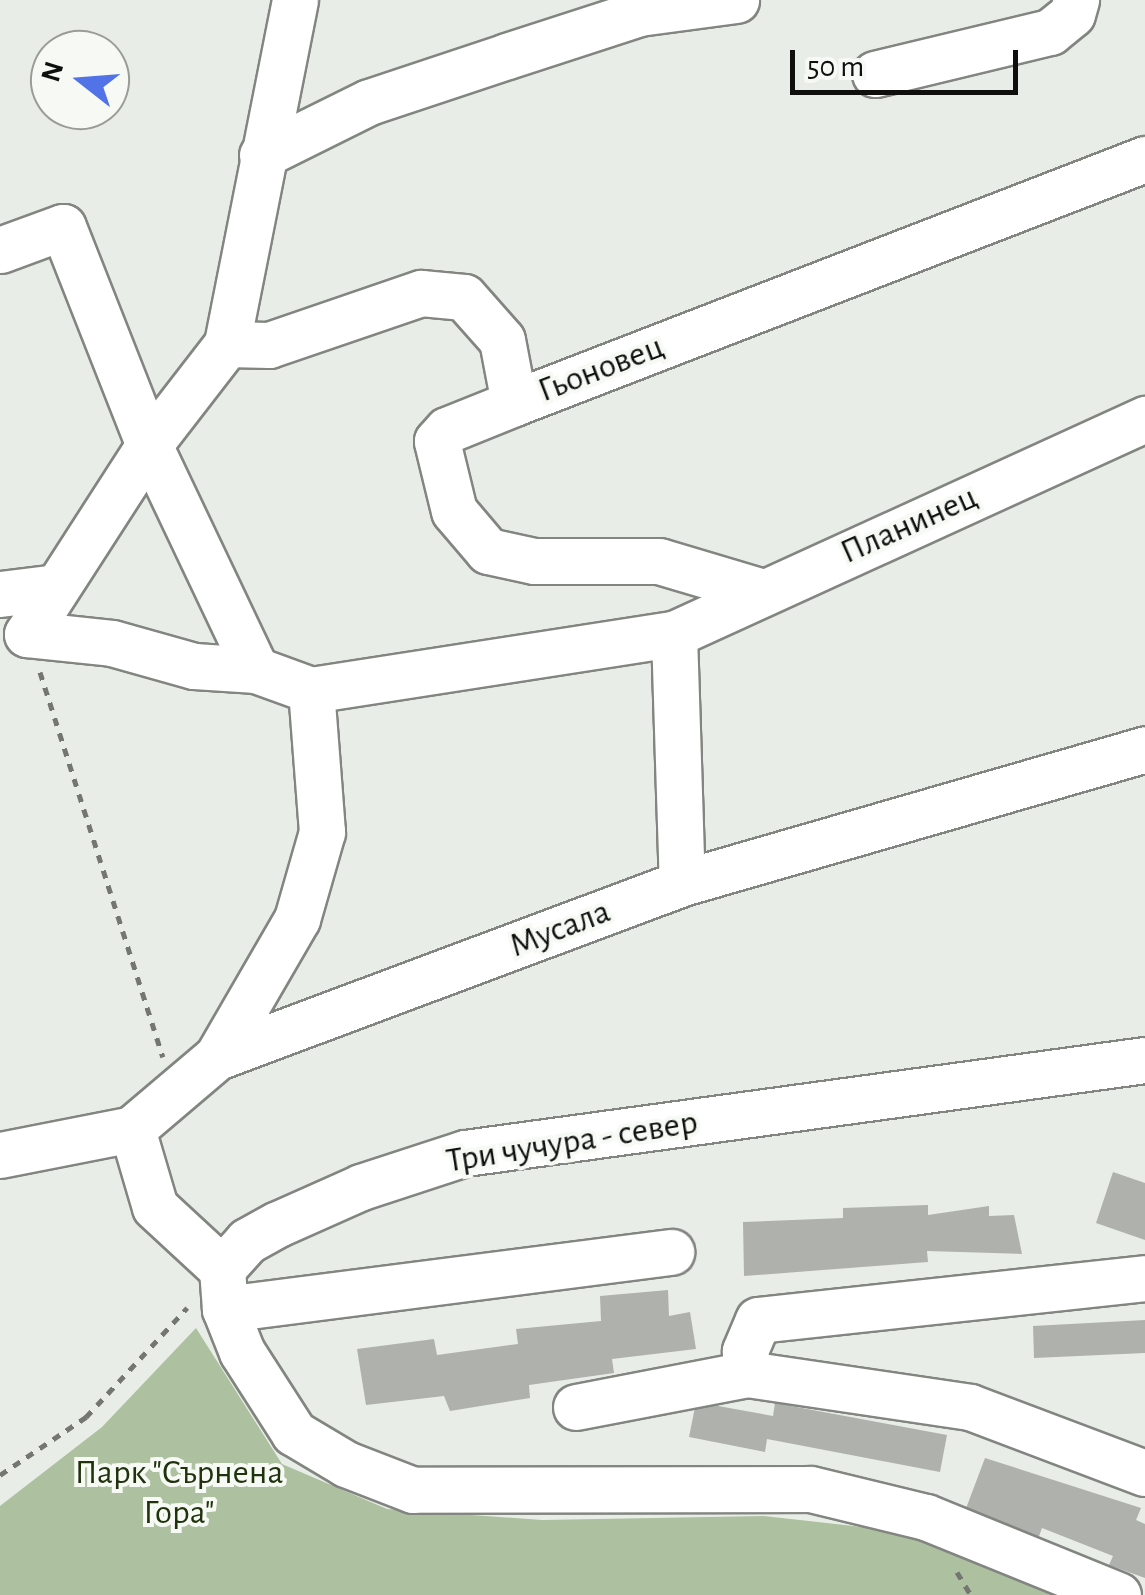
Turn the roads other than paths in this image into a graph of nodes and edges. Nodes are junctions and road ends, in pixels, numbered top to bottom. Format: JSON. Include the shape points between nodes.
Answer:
{"nodes":[{"id":1,"x":295,"y":0,"type":"edge"},
{"id":2,"x":736,"y":0,"type":"edge"},
{"id":3,"x":1076,"y":0,"type":"edge"},
{"id":4,"x":875,"y":74,"type":"dead end"},
{"id":5,"x":262,"y":155,"type":"junction"},
{"id":6,"x":1145,"y":159,"type":"edge"},
{"id":7,"x":0,"y":250,"type":"edge"},
{"id":8,"x":227,"y":344,"type":"junction"},
{"id":9,"x":514,"y":403,"type":"junction"},
{"id":10,"x":1145,"y":419,"type":"edge"},
{"id":11,"x":149,"y":445,"type":"junction"},
{"id":12,"x":57,"y":587,"type":"junction"},
{"id":13,"x":760,"y":591,"type":"junction"},
{"id":14,"x":0,"y":594,"type":"edge"},
{"id":15,"x":674,"y":634,"type":"junction"},
{"id":16,"x":256,"y":670,"type":"junction"},
{"id":17,"x":312,"y":690,"type":"junction"},
{"id":18,"x":1145,"y":749,"type":"edge"},
{"id":19,"x":682,"y":883,"type":"junction"},
{"id":20,"x":217,"y":1057,"type":"junction"},
{"id":21,"x":1145,"y":1060,"type":"edge"},
{"id":22,"x":132,"y":1129,"type":"junction"},
{"id":23,"x":0,"y":1155,"type":"edge"},
{"id":24,"x":671,"y":1252,"type":"dead end"},
{"id":25,"x":1145,"y":1278,"type":"edge"},
{"id":26,"x":224,"y":1289,"type":"junction"},
{"id":27,"x":746,"y":1374,"type":"junction"},
{"id":28,"x":576,"y":1407,"type":"dead end"},
{"id":29,"x":1145,"y":1473,"type":"edge"},
{"id":30,"x":1118,"y":1595,"type":"edge"}],
"edges":[{"from":1,"to":5,"type":"street"},
{"from":2,"to":5,"type":"street","via":[[639,13],[369,102]]},
{"from":3,"to":4,"type":"street","via":[[1072,14],[1050,32]]},
{"from":5,"to":8,"type":"street"},
{"from":6,"to":9,"type":"street","name":"Гьоновец"},
{"from":7,"to":11,"type":"street","via":[[62,226]]},
{"from":8,"to":9,"type":"street","via":[[269,345],[421,294],[464,297],[502,340]]},
{"from":8,"to":11,"type":"street"},
{"from":9,"to":13,"type":"street","name":"Гьоновец","via":[[446,430],[437,442],[454,511],[488,551],[534,562],[659,562]]},
{"from":10,"to":13,"type":"street","name":"Планинец"},
{"from":11,"to":12,"type":"street"},
{"from":11,"to":16,"type":"street"},
{"from":12,"to":14,"type":"street"},
{"from":12,"to":16,"type":"street","via":[[28,634],[112,643],[194,666]]},
{"from":13,"to":15,"type":"street","name":"Планинец"},
{"from":15,"to":17,"type":"street","name":"Планинец"},
{"from":15,"to":19,"type":"street"},
{"from":16,"to":17,"type":"street"},
{"from":17,"to":20,"type":"street","via":[[322,832],[296,919]]},
{"from":18,"to":19,"type":"street","name":"Мусала"},
{"from":19,"to":20,"type":"street","name":"Мусала"},
{"from":20,"to":22,"type":"street","name":"Мусала"},
{"from":21,"to":26,"type":"street","name":"Три чучура - север","via":[[465,1154],[361,1187],[247,1241]]},
{"from":22,"to":23,"type":"street","name":"Мусала"},
{"from":22,"to":26,"type":"street","via":[[155,1207]]},
{"from":24,"to":26,"type":"street"},
{"from":25,"to":27,"type":"street","via":[[758,1320]]},
{"from":26,"to":30,"type":"street","via":[[242,1352],[294,1433],[346,1464],[413,1490],[810,1489],[926,1518]]},
{"from":27,"to":28,"type":"street"},
{"from":27,"to":29,"type":"street","via":[[970,1408]]}]}
